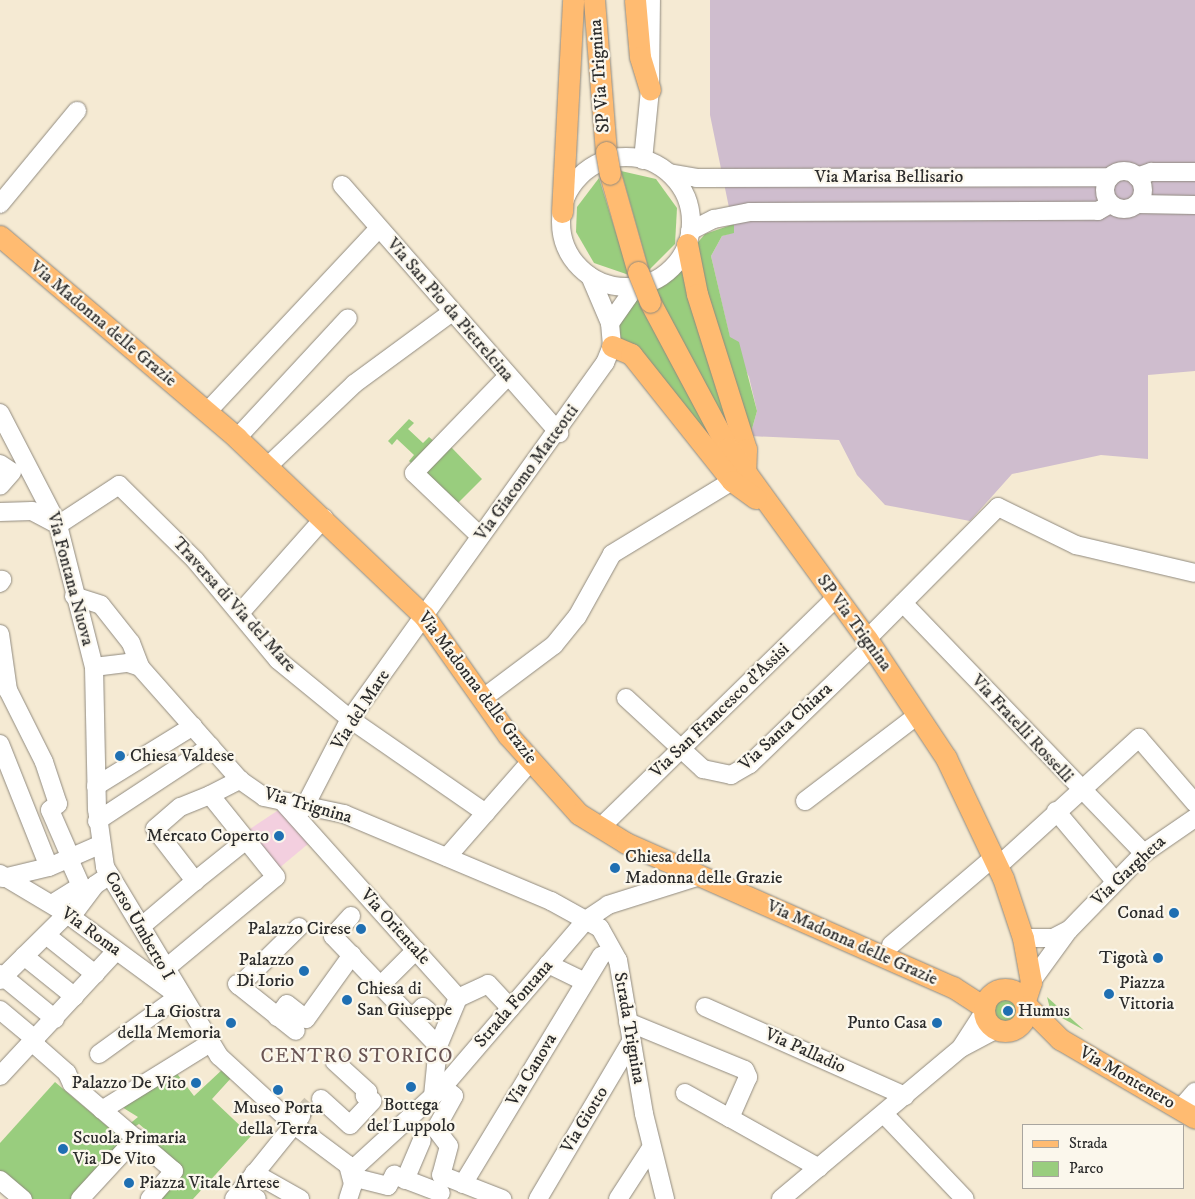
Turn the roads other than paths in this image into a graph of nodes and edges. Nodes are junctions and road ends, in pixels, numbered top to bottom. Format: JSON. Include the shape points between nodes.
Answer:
{"nodes":[{"id":1,"x":573,"y":0,"type":"edge"},
{"id":2,"x":594,"y":0,"type":"edge"},
{"id":3,"x":635,"y":0,"type":"edge"},
{"id":4,"x":651,"y":0,"type":"edge"},
{"id":5,"x":650,"y":90,"type":"junction"},
{"id":6,"x":77,"y":111,"type":"dead end"},
{"id":7,"x":643,"y":160,"type":"junction"},
{"id":8,"x":1195,"y":172,"type":"edge"},
{"id":9,"x":669,"y":173,"type":"junction"},
{"id":10,"x":1110,"y":177,"type":"junction"},
{"id":11,"x":1137,"y":177,"type":"junction"},
{"id":12,"x":342,"y":186,"type":"dead end"},
{"id":13,"x":0,"y":204,"type":"edge"},
{"id":14,"x":1110,"y":204,"type":"junction"},
{"id":15,"x":1137,"y":204,"type":"junction"},
{"id":16,"x":1195,"y":205,"type":"edge"},
{"id":17,"x":562,"y":212,"type":"junction"},
{"id":18,"x":378,"y":229,"type":"junction"},
{"id":19,"x":0,"y":236,"type":"edge"},
{"id":20,"x":688,"y":237,"type":"junction"},
{"id":21,"x":590,"y":276,"type":"junction"},
{"id":22,"x":637,"y":279,"type":"junction"},
{"id":23,"x":452,"y":312,"type":"junction"},
{"id":24,"x":348,"y":318,"type":"dead end"},
{"id":25,"x":610,"y":323,"type":"junction"},
{"id":26,"x":612,"y":346,"type":"junction"},
{"id":27,"x":508,"y":376,"type":"junction"},
{"id":28,"x":207,"y":412,"type":"junction"},
{"id":29,"x":0,"y":413,"type":"edge"},
{"id":30,"x":558,"y":433,"type":"junction"},
{"id":31,"x":237,"y":438,"type":"junction"},
{"id":32,"x":0,"y":464,"type":"edge"},
{"id":33,"x":268,"y":466,"type":"junction"},
{"id":34,"x":739,"y":477,"type":"junction"},
{"id":35,"x":0,"y":486,"type":"edge"},
{"id":36,"x":0,"y":512,"type":"edge"},
{"id":37,"x":324,"y":518,"type":"junction"},
{"id":38,"x":58,"y":525,"type":"junction"},
{"id":39,"x":480,"y":536,"type":"junction"},
{"id":40,"x":1195,"y":573,"type":"edge"},
{"id":41,"x":74,"y":596,"type":"junction"},
{"id":42,"x":837,"y":597,"type":"junction"},
{"id":43,"x":904,"y":603,"type":"junction"},
{"id":44,"x":240,"y":613,"type":"junction"},
{"id":45,"x":424,"y":616,"type":"junction"},
{"id":46,"x":0,"y":634,"type":"edge"},
{"id":47,"x":869,"y":643,"type":"junction"},
{"id":48,"x":94,"y":667,"type":"junction"},
{"id":49,"x":140,"y":668,"type":"junction"},
{"id":50,"x":4,"y":684,"type":"edge"},
{"id":51,"x":626,"y":698,"type":"dead end"},
{"id":52,"x":482,"y":699,"type":"junction"},
{"id":53,"x":918,"y":715,"type":"junction"},
{"id":54,"x":350,"y":720,"type":"junction"},
{"id":55,"x":193,"y":726,"type":"junction"},
{"id":56,"x":0,"y":744,"type":"edge"},
{"id":57,"x":211,"y":746,"type":"junction"},
{"id":58,"x":680,"y":750,"type":"junction"},
{"id":59,"x":532,"y":761,"type":"junction"},
{"id":60,"x":240,"y":780,"type":"junction"},
{"id":61,"x":96,"y":786,"type":"junction"},
{"id":62,"x":1080,"y":789,"type":"junction"},
{"id":63,"x":210,"y":795,"type":"junction"},
{"id":64,"x":805,"y":801,"type":"dead end"},
{"id":65,"x":284,"y":802,"type":"junction"},
{"id":66,"x":1195,"y":803,"type":"edge"},
{"id":67,"x":304,"y":808,"type":"junction"},
{"id":68,"x":1056,"y":811,"type":"junction"},
{"id":69,"x":486,"y":813,"type":"junction"},
{"id":70,"x":1195,"y":818,"type":"edge"},
{"id":71,"x":97,"y":821,"type":"junction"},
{"id":72,"x":603,"y":825,"type":"junction"},
{"id":73,"x":246,"y":841,"type":"junction"},
{"id":74,"x":99,"y":844,"type":"junction"},
{"id":75,"x":1144,"y":853,"type":"junction"},
{"id":76,"x":69,"y":856,"type":"junction"},
{"id":77,"x":448,"y":857,"type":"junction"},
{"id":78,"x":995,"y":863,"type":"junction"},
{"id":79,"x":49,"y":866,"type":"junction"},
{"id":80,"x":110,"y":875,"type":"junction"},
{"id":81,"x":700,"y":876,"type":"junction"},
{"id":82,"x":2,"y":877,"type":"edge"},
{"id":83,"x":1115,"y":880,"type":"junction"},
{"id":84,"x":195,"y":881,"type":"junction"},
{"id":85,"x":359,"y":886,"type":"junction"},
{"id":86,"x":85,"y":889,"type":"junction"},
{"id":87,"x":52,"y":904,"type":"junction"},
{"id":88,"x":69,"y":915,"type":"junction"},
{"id":89,"x":586,"y":920,"type":"junction"},
{"id":90,"x":143,"y":925,"type":"junction"},
{"id":91,"x":299,"y":927,"type":"dead end"},
{"id":92,"x":1069,"y":930,"type":"junction"},
{"id":93,"x":46,"y":935,"type":"junction"},
{"id":94,"x":1023,"y":938,"type":"junction"},
{"id":95,"x":891,"y":945,"type":"dead end"},
{"id":96,"x":416,"y":950,"type":"junction"},
{"id":97,"x":116,"y":951,"type":"junction"},
{"id":98,"x":352,"y":955,"type":"junction"},
{"id":99,"x":24,"y":956,"type":"junction"},
{"id":100,"x":601,"y":956,"type":"dead end"},
{"id":101,"x":1027,"y":960,"type":"junction"},
{"id":102,"x":548,"y":964,"type":"junction"},
{"id":103,"x":165,"y":969,"type":"junction"},
{"id":104,"x":95,"y":974,"type":"junction"},
{"id":105,"x":1,"y":977,"type":"edge"},
{"id":106,"x":585,"y":982,"type":"junction"},
{"id":107,"x":382,"y":984,"type":"junction"},
{"id":108,"x":179,"y":996,"type":"junction"},
{"id":109,"x":75,"y":997,"type":"junction"},
{"id":110,"x":1028,"y":997,"type":"junction"},
{"id":111,"x":458,"y":998,"type":"junction"},
{"id":112,"x":991,"y":1001,"type":"junction"},
{"id":113,"x":705,"y":1007,"type":"dead end"},
{"id":114,"x":510,"y":1008,"type":"junction"},
{"id":115,"x":0,"y":1010,"type":"edge"},
{"id":116,"x":55,"y":1019,"type":"junction"},
{"id":117,"x":628,"y":1022,"type":"junction"},
{"id":118,"x":1006,"y":1029,"type":"junction"},
{"id":119,"x":1060,"y":1039,"type":"junction"},
{"id":120,"x":34,"y":1041,"type":"junction"},
{"id":121,"x":631,"y":1042,"type":"junction"},
{"id":122,"x":210,"y":1043,"type":"junction"},
{"id":123,"x":438,"y":1046,"type":"junction"},
{"id":124,"x":961,"y":1048,"type":"junction"},
{"id":125,"x":99,"y":1054,"type":"dead end"},
{"id":126,"x":335,"y":1062,"type":"dead end"},
{"id":127,"x":0,"y":1076,"type":"edge"},
{"id":128,"x":438,"y":1092,"type":"junction"},
{"id":129,"x":1195,"y":1092,"type":"edge"},
{"id":130,"x":685,"y":1093,"type":"dead end"},
{"id":131,"x":905,"y":1096,"type":"junction"},
{"id":132,"x":321,"y":1099,"type":"dead end"},
{"id":133,"x":102,"y":1110,"type":"junction"},
{"id":134,"x":1187,"y":1113,"type":"edge"},
{"id":135,"x":884,"y":1114,"type":"junction"},
{"id":136,"x":730,"y":1118,"type":"junction"},
{"id":137,"x":297,"y":1120,"type":"junction"},
{"id":138,"x":136,"y":1138,"type":"junction"},
{"id":139,"x":651,"y":1148,"type":"junction"},
{"id":140,"x":447,"y":1151,"type":"junction"},
{"id":141,"x":819,"y":1168,"type":"junction"},
{"id":142,"x":254,"y":1173,"type":"junction"},
{"id":143,"x":351,"y":1174,"type":"junction"},
{"id":144,"x":0,"y":1180,"type":"edge"},
{"id":145,"x":405,"y":1180,"type":"junction"},
{"id":146,"x":447,"y":1188,"type":"edge"},
{"id":147,"x":237,"y":1194,"type":"edge"},
{"id":148,"x":23,"y":1199,"type":"edge"},
{"id":149,"x":80,"y":1199,"type":"edge"},
{"id":150,"x":150,"y":1199,"type":"edge"},
{"id":151,"x":256,"y":1199,"type":"edge"},
{"id":152,"x":300,"y":1199,"type":"edge"},
{"id":153,"x":348,"y":1199,"type":"edge"},
{"id":154,"x":502,"y":1199,"type":"edge"},
{"id":155,"x":538,"y":1199,"type":"edge"},
{"id":156,"x":618,"y":1199,"type":"edge"},
{"id":157,"x":664,"y":1199,"type":"edge"},
{"id":158,"x":781,"y":1199,"type":"edge"},
{"id":159,"x":966,"y":1199,"type":"edge"}],
"edges":[{"from":1,"to":17,"type":"main road"},
{"from":2,"to":22,"type":"main road","name":"SP Via Trignina","bridge":true,"via":[[606,152]]},
{"from":3,"to":5,"type":"main road","via":[[640,57]]},
{"from":4,"to":5,"type":"street"},
{"from":5,"to":7,"type":"street"},
{"from":6,"to":13,"type":"street"},
{"from":7,"to":9,"type":"street"},
{"from":7,"to":17,"type":"street","via":[[619,158],[591,168],[570,189]]},
{"from":8,"to":11,"type":"street","via":[[1151,172]]},
{"from":9,"to":10,"type":"street","name":"Via Marisa Bellisario","via":[[696,178]]},
{"from":9,"to":20,"type":"street","via":[[688,206]]},
{"from":10,"to":11,"type":"street","via":[[1127,172]]},
{"from":10,"to":14,"type":"street","via":[[1105,187]]},
{"from":11,"to":15,"type":"street","via":[[1142,188]]},
{"from":12,"to":18,"type":"street","name":"Via San Pio da Pietrelcina"},
{"from":14,"to":15,"type":"street","via":[[1121,209]]},
{"from":14,"to":20,"type":"street","name":"Via Marisa Bellisario","via":[[1098,211],[750,212],[714,219]]},
{"from":15,"to":16,"type":"street"},
{"from":17,"to":21,"type":"street","via":[[566,248]]},
{"from":18,"to":23,"type":"street","name":"Via San Pio da Pietrelcina"},
{"from":18,"to":28,"type":"street"},
{"from":19,"to":28,"type":"main road","name":"Via Madonna delle Grazie"},
{"from":20,"to":22,"type":"street","via":[[667,272]]},
{"from":20,"to":34,"type":"main road","via":[[697,294],[746,449]]},
{"from":21,"to":22,"type":"street","via":[[612,285]]},
{"from":21,"to":25,"type":"street"},
{"from":22,"to":25,"type":"street"},
{"from":22,"to":34,"type":"main road","name":"SP Via Trignina","bridge":true},
{"from":23,"to":27,"type":"street","name":"Via San Pio da Pietrelcina"},
{"from":23,"to":33,"type":"street","via":[[354,384]]},
{"from":24,"to":31,"type":"street"},
{"from":25,"to":26,"type":"street"},
{"from":26,"to":30,"type":"street","name":"Via Giacomo Matteotti","via":[[605,363]]},
{"from":26,"to":34,"type":"main road","via":[[631,354]]},
{"from":27,"to":30,"type":"street","name":"Via San Pio da Pietrelcina"},
{"from":27,"to":39,"type":"street","via":[[414,473]]},
{"from":28,"to":31,"type":"main road","name":"Via Madonna delle Grazie"},
{"from":29,"to":38,"type":"street","name":"Via Fontana Nuova"},
{"from":30,"to":39,"type":"street","name":"Via Giacomo Matteotti"},
{"from":31,"to":33,"type":"main road","name":"Via Madonna delle Grazie"},
{"from":32,"to":35,"type":"street","via":[[12,472]]},
{"from":33,"to":37,"type":"main road","name":"Via Madonna delle Grazie"},
{"from":34,"to":42,"type":"main road","name":"SP Via Trignina","via":[[771,510]]},
{"from":34,"to":52,"type":"street","via":[[612,554],[577,617],[554,645]]},
{"from":36,"to":38,"type":"street","via":[[32,510]]},
{"from":37,"to":44,"type":"street"},
{"from":37,"to":45,"type":"main road","name":"Via Madonna delle Grazie"},
{"from":38,"to":41,"type":"street","name":"Via Fontana Nuova"},
{"from":38,"to":44,"type":"street","name":"Traversa di Via del Mare","via":[[119,485],[195,560]]},
{"from":39,"to":45,"type":"street","name":"Via Giacomo Matteotti"},
{"from":40,"to":43,"type":"street","name":"Via Santa Chiara","via":[[1076,545],[998,507]]},
{"from":41,"to":48,"type":"street","name":"Via Fontana Nuova"},
{"from":41,"to":49,"type":"street","via":[[101,605],[131,643]]},
{"from":42,"to":47,"type":"main road","name":"SP Via Trignina"},
{"from":42,"to":58,"type":"street","name":"Via San Francesco d'Assisi"},
{"from":43,"to":47,"type":"street","name":"Via Santa Chiara"},
{"from":43,"to":62,"type":"street","name":"Via Fratelli Rosselli"},
{"from":44,"to":54,"type":"street","name":"Traversa di Via del Mare","via":[[278,660]]},
{"from":45,"to":52,"type":"main road","name":"Via Madonna delle Grazie"},
{"from":45,"to":54,"type":"street","name":"Via del Mare"},
{"from":46,"to":50,"type":"street"},
{"from":47,"to":53,"type":"main road","name":"SP Via Trignina"},
{"from":47,"to":58,"type":"street","name":"Via Santa Chiara","via":[[741,772],[716,775]]},
{"from":48,"to":49,"type":"street","via":[[128,663]]},
{"from":48,"to":61,"type":"street","name":"Corso Umberto I"},
{"from":49,"to":55,"type":"street","name":"Via Trignina"},
{"from":50,"to":76,"type":"street","via":[[44,762],[58,804],[50,810]]},
{"from":51,"to":58,"type":"street","name":"Via Santa Chiara"},
{"from":52,"to":59,"type":"main road","name":"Via Madonna delle Grazie"},
{"from":53,"to":64,"type":"street"},
{"from":53,"to":78,"type":"main road","name":"SP Via Trignina","via":[[965,795]]},
{"from":54,"to":67,"type":"street","name":"Via del Mare"},
{"from":54,"to":69,"type":"street","name":"Traversa di Via del Mare"},
{"from":55,"to":57,"type":"street","name":"Via Trignina"},
{"from":55,"to":61,"type":"street"},
{"from":56,"to":79,"type":"street"},
{"from":57,"to":60,"type":"street","name":"Via Trignina"},
{"from":57,"to":71,"type":"street"},
{"from":58,"to":72,"type":"street","name":"Via San Francesco d'Assisi"},
{"from":59,"to":69,"type":"street"},
{"from":59,"to":72,"type":"main road","name":"Via Madonna delle Grazie","via":[[579,814]]},
{"from":60,"to":63,"type":"street"},
{"from":60,"to":65,"type":"street","name":"Via Trignina","via":[[264,797]]},
{"from":61,"to":71,"type":"street","name":"Corso Umberto I"},
{"from":62,"to":66,"type":"street","via":[[1139,738]]},
{"from":62,"to":68,"type":"street"},
{"from":62,"to":75,"type":"street","name":"Via Fratelli Rosselli"},
{"from":63,"to":73,"type":"street"},
{"from":63,"to":84,"type":"street","via":[[180,806],[155,829]]},
{"from":65,"to":67,"type":"street","name":"Via Trignina"},
{"from":65,"to":85,"type":"street","name":"Via Orientale"},
{"from":67,"to":77,"type":"street","name":"Via Trignina","via":[[344,814]]},
{"from":68,"to":78,"type":"street"},
{"from":68,"to":83,"type":"street"},
{"from":69,"to":77,"type":"street"},
{"from":70,"to":75,"type":"street","name":"Via Gargheta"},
{"from":71,"to":74,"type":"street","name":"Corso Umberto I"},
{"from":72,"to":81,"type":"main road","name":"Via Madonna delle Grazie","via":[[626,843]]},
{"from":73,"to":84,"type":"street"},
{"from":73,"to":103,"type":"street","via":[[276,877]]},
{"from":74,"to":76,"type":"street"},
{"from":74,"to":80,"type":"street","name":"Corso Umberto I"},
{"from":75,"to":83,"type":"street","name":"Via Gargheta"},
{"from":76,"to":79,"type":"street"},
{"from":76,"to":86,"type":"street"},
{"from":77,"to":89,"type":"street","name":"Via Trignina"},
{"from":78,"to":94,"type":"main road","name":"SP Via Trignina"},
{"from":78,"to":95,"type":"street"},
{"from":79,"to":82,"type":"street"},
{"from":80,"to":86,"type":"street"},
{"from":80,"to":90,"type":"street","name":"Corso Umberto I"},
{"from":81,"to":89,"type":"street","name":"Strada Fontana","via":[[608,905]]},
{"from":81,"to":112,"type":"main road","name":"Via Madonna delle Grazie"},
{"from":82,"to":87,"type":"street","name":"Via Roma"},
{"from":83,"to":92,"type":"street","name":"Via Gargheta"},
{"from":84,"to":90,"type":"street"},
{"from":85,"to":96,"type":"street","name":"Via Orientale"},
{"from":85,"to":98,"type":"street","via":[[366,901],[332,936]]},
{"from":86,"to":87,"type":"street"},
{"from":86,"to":88,"type":"street"},
{"from":87,"to":88,"type":"street","name":"Via Roma"},
{"from":88,"to":93,"type":"street"},
{"from":88,"to":97,"type":"street","name":"Via Roma"},
{"from":89,"to":102,"type":"street","name":"Strada Fontana"},
{"from":89,"to":117,"type":"street","name":"Strada Trignina","via":[[600,928],[614,948]]},
{"from":90,"to":103,"type":"street","name":"Corso Umberto I"},
{"from":91,"to":98,"type":"street","via":[[238,985],[277,1017],[301,1025]]},
{"from":92,"to":94,"type":"street","via":[[1058,937]]},
{"from":92,"to":110,"type":"street","name":"Via Gargheta"},
{"from":93,"to":99,"type":"street"},
{"from":93,"to":104,"type":"street"},
{"from":94,"to":101,"type":"main road","name":"SP Via Trignina"},
{"from":96,"to":107,"type":"street"},
{"from":96,"to":111,"type":"street","name":"Via Orientale"},
{"from":97,"to":104,"type":"street"},
{"from":97,"to":108,"type":"street","name":"Via Roma"},
{"from":98,"to":107,"type":"street"},
{"from":99,"to":105,"type":"street"},
{"from":99,"to":109,"type":"street"},
{"from":100,"to":106,"type":"street","name":"Via Canova"},
{"from":101,"to":110,"type":"main road","name":"SP Via Trignina"},
{"from":101,"to":112,"type":"main road"},
{"from":102,"to":106,"type":"street"},
{"from":102,"to":114,"type":"street","name":"Strada Fontana"},
{"from":103,"to":108,"type":"street","name":"Corso Umberto I"},
{"from":104,"to":109,"type":"street"},
{"from":105,"to":116,"type":"street"},
{"from":106,"to":146,"type":"street","name":"Via Canova"},
{"from":107,"to":123,"type":"street","via":[[420,1014]]},
{"from":108,"to":122,"type":"street","name":"Corso Umberto I"},
{"from":108,"to":125,"type":"street"},
{"from":109,"to":116,"type":"street"},
{"from":110,"to":112,"type":"main road","name":"Via Madonna delle Grazie"},
{"from":110,"to":118,"type":"main road","via":[[1025,1019]]},
{"from":110,"to":119,"type":"main road","name":"Via Madonna delle Grazie"},
{"from":111,"to":114,"type":"street","via":[[488,984]]},
{"from":111,"to":123,"type":"street"},
{"from":112,"to":118,"type":"main road"},
{"from":112,"to":124,"type":"street"},
{"from":113,"to":131,"type":"street","name":"Via Palladio"},
{"from":114,"to":128,"type":"street","name":"Strada Fontana"},
{"from":115,"to":120,"type":"street"},
{"from":116,"to":120,"type":"street"},
{"from":117,"to":121,"type":"street","name":"Strada Trignina"},
{"from":117,"to":136,"type":"street","via":[[746,1070],[748,1077]]},
{"from":118,"to":119,"type":"main road"},
{"from":118,"to":124,"type":"street"},
{"from":119,"to":134,"type":"main road","name":"Via Montenero"},
{"from":120,"to":127,"type":"street"},
{"from":120,"to":133,"type":"street"},
{"from":121,"to":139,"type":"street","name":"Strada Trignina"},
{"from":121,"to":155,"type":"street","name":"Via Giotto"},
{"from":122,"to":133,"type":"street"},
{"from":122,"to":137,"type":"street","name":"Corso Umberto I"},
{"from":123,"to":128,"type":"street"},
{"from":124,"to":131,"type":"street"},
{"from":126,"to":132,"type":"street","via":[[368,1092],[365,1096],[372,1102],[350,1125]]},
{"from":128,"to":140,"type":"street","via":[[454,1096],[436,1128],[449,1146]]},
{"from":128,"to":143,"type":"street","name":"Strada Fontana"},
{"from":129,"to":134,"type":"street"},
{"from":130,"to":136,"type":"street"},
{"from":131,"to":135,"type":"street"},
{"from":133,"to":138,"type":"street"},
{"from":135,"to":141,"type":"street"},
{"from":135,"to":159,"type":"street"},
{"from":136,"to":141,"type":"street"},
{"from":137,"to":142,"type":"street"},
{"from":137,"to":143,"type":"street","name":"Corso Umberto I"},
{"from":138,"to":149,"type":"street"},
{"from":138,"to":150,"type":"street","via":[[174,1172]]},
{"from":139,"to":156,"type":"street"},
{"from":139,"to":157,"type":"street","name":"Strada Trignina"},
{"from":140,"to":145,"type":"street","via":[[417,1138]]},
{"from":140,"to":146,"type":"street","via":[[441,1175]]},
{"from":141,"to":158,"type":"street"},
{"from":142,"to":147,"type":"street"},
{"from":142,"to":152,"type":"street"},
{"from":143,"to":145,"type":"street","via":[[388,1186],[394,1176]]},
{"from":143,"to":153,"type":"street"},
{"from":144,"to":148,"type":"street"},
{"from":145,"to":146,"type":"street"},
{"from":146,"to":154,"type":"street"},
{"from":147,"to":151,"type":"street"}]}
